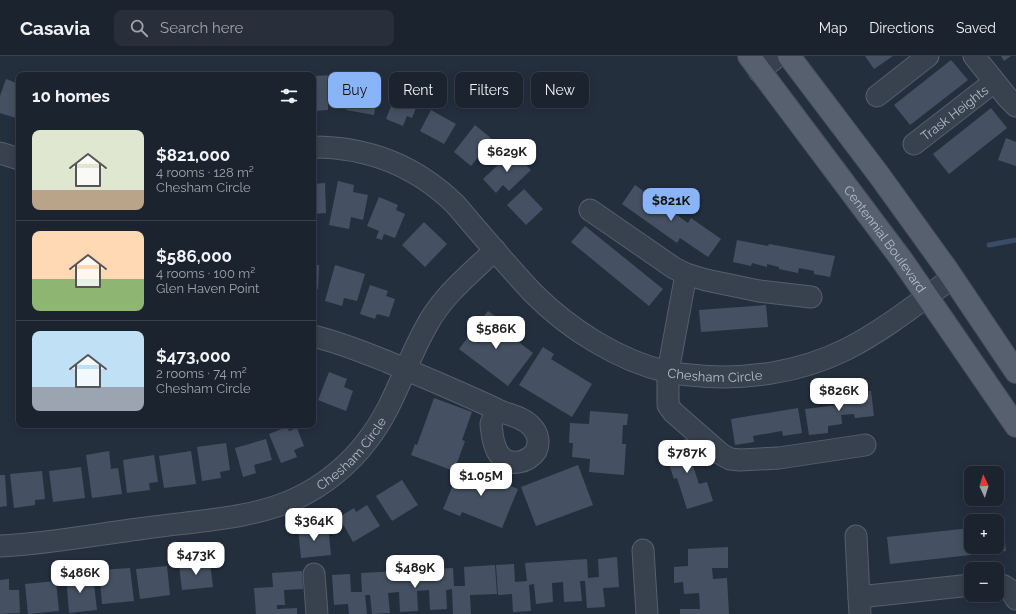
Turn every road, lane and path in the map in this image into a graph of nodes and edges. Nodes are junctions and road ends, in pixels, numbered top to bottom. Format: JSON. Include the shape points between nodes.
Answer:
{"nodes":[{"id":1,"x":778,"y":56,"type":"edge"},
{"id":2,"x":789,"y":56,"type":"edge"},
{"id":3,"x":928,"y":56,"type":"edge"},
{"id":4,"x":974,"y":56,"type":"edge"},
{"id":5,"x":754,"y":64,"type":"edge"},
{"id":6,"x":994,"y":82,"type":"junction"},
{"id":7,"x":877,"y":96,"type":"dead end"},
{"id":8,"x":1016,"y":106,"type":"edge"},
{"id":9,"x":914,"y":144,"type":"dead end"},
{"id":10,"x":316,"y":147,"type":"edge"},
{"id":11,"x":0,"y":153,"type":"edge"},
{"id":12,"x":16,"y":158,"type":"edge"},
{"id":13,"x":590,"y":210,"type":"dead end"},
{"id":14,"x":495,"y":250,"type":"junction"},
{"id":15,"x":949,"y":273,"type":"junction"},
{"id":16,"x":686,"y":274,"type":"junction"},
{"id":17,"x":811,"y":297,"type":"dead end"},
{"id":18,"x":927,"y":297,"type":"junction"},
{"id":19,"x":316,"y":337,"type":"edge"},
{"id":20,"x":406,"y":370,"type":"junction"},
{"id":21,"x":668,"y":372,"type":"junction"},
{"id":22,"x":1016,"y":372,"type":"edge"},
{"id":23,"x":498,"y":410,"type":"dead end"},
{"id":24,"x":1016,"y":426,"type":"edge"},
{"id":25,"x":865,"y":445,"type":"dead end"},
{"id":26,"x":856,"y":536,"type":"dead end"},
{"id":27,"x":0,"y":546,"type":"edge"},
{"id":28,"x":643,"y":550,"type":"dead end"},
{"id":29,"x":314,"y":574,"type":"dead end"},
{"id":30,"x":964,"y":586,"type":"edge"},
{"id":31,"x":1004,"y":586,"type":"edge"},
{"id":32,"x":1016,"y":600,"type":"edge"},
{"id":33,"x":860,"y":606,"type":"edge"},
{"id":34,"x":317,"y":614,"type":"edge"},
{"id":35,"x":647,"y":614,"type":"edge"}],
"edges":[{"from":1,"to":5,"type":"street"},
{"from":2,"to":15,"type":"main road"},
{"from":3,"to":7,"type":"street"},
{"from":4,"to":6,"type":"street"},
{"from":5,"to":18,"type":"main road","name":"Centennial Boulevard","via":[[843,180]]},
{"from":6,"to":8,"type":"street"},
{"from":6,"to":9,"type":"street","name":"Trask Heights"},
{"from":10,"to":14,"type":"street","name":"Chesham Circle","via":[[365,152],[406,168],[437,188]]},
{"from":11,"to":12,"type":"street"},
{"from":13,"to":16,"type":"street"},
{"from":14,"to":20,"type":"street","name":"Chesham Circle","via":[[437,308]]},
{"from":14,"to":21,"type":"street","name":"Chesham Circle","via":[[533,293],[572,327],[617,353]]},
{"from":15,"to":18,"type":"street","name":"Chesham Circle"},
{"from":15,"to":22,"type":"main road"},
{"from":16,"to":17,"type":"street","via":[[759,291]]},
{"from":16,"to":21,"type":"street"},
{"from":18,"to":21,"type":"street","name":"Chesham Circle","via":[[875,333],[818,361],[760,375],[730,377]]},
{"from":18,"to":24,"type":"main road","name":"Centennial Boulevard"},
{"from":19,"to":20,"type":"street","via":[[347,345]]},
{"from":20,"to":23,"type":"street"},
{"from":20,"to":27,"type":"street","name":"Chesham Circle","via":[[389,406],[367,442],[336,473],[297,498],[257,512],[235,516],[43,543]]},
{"from":21,"to":25,"type":"street","via":[[668,405],[672,412],[721,454],[730,458],[779,458]]},
{"from":26,"to":33,"type":"street"},
{"from":28,"to":35,"type":"street"},
{"from":29,"to":34,"type":"street"},
{"from":30,"to":33,"type":"street"},
{"from":31,"to":32,"type":"street","via":[[1010,590]]}]}
